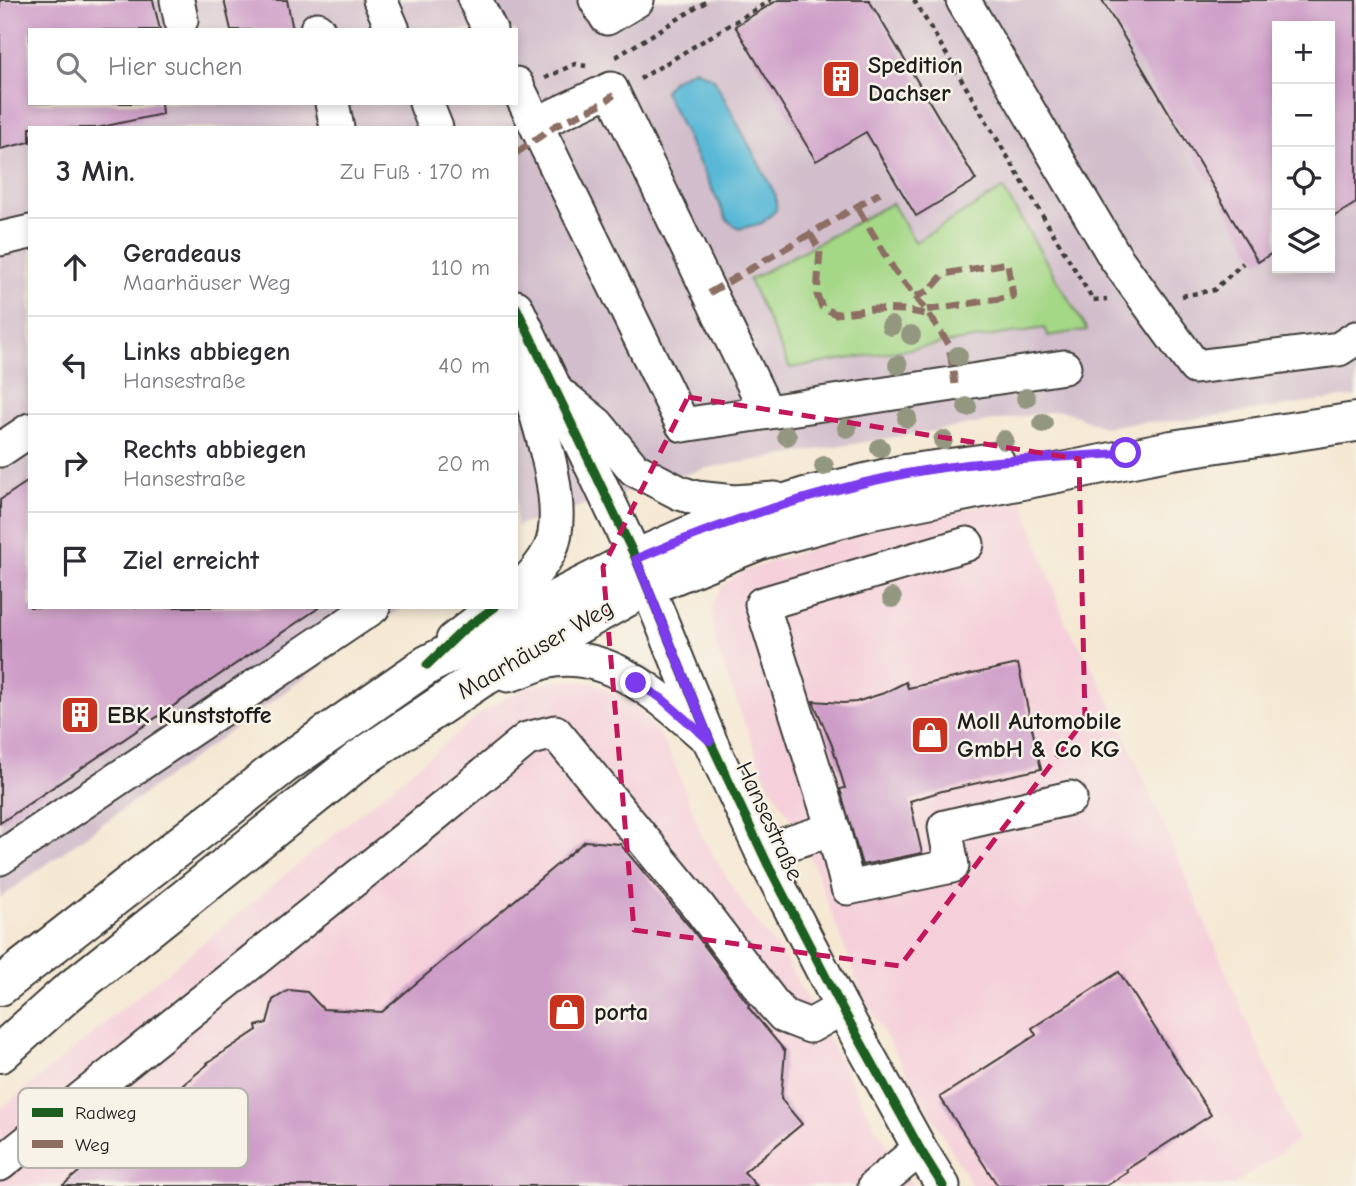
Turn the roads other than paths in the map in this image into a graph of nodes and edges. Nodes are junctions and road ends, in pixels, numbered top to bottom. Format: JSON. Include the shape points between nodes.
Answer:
{"nodes":[{"id":1,"x":380,"y":0,"type":"edge"},
{"id":2,"x":475,"y":0,"type":"edge"},
{"id":3,"x":596,"y":0,"type":"edge"},
{"id":4,"x":637,"y":0,"type":"edge"},
{"id":5,"x":963,"y":0,"type":"edge"},
{"id":6,"x":392,"y":28,"type":"edge"},
{"id":7,"x":489,"y":28,"type":"edge"},
{"id":8,"x":518,"y":88,"type":"edge"},
{"id":9,"x":332,"y":105,"type":"edge"},
{"id":10,"x":427,"y":105,"type":"edge"},
{"id":11,"x":536,"y":124,"type":"junction"},
{"id":12,"x":337,"y":126,"type":"edge"},
{"id":13,"x":435,"y":126,"type":"edge"},
{"id":14,"x":28,"y":232,"type":"edge"},
{"id":15,"x":0,"y":239,"type":"edge"},
{"id":16,"x":518,"y":311,"type":"edge"},
{"id":17,"x":1356,"y":338,"type":"edge"},
{"id":18,"x":518,"y":355,"type":"edge"},
{"id":19,"x":1064,"y":367,"type":"dead end"},
{"id":20,"x":557,"y":393,"type":"junction"},
{"id":21,"x":767,"y":412,"type":"junction"},
{"id":22,"x":1356,"y":422,"type":"edge"},
{"id":23,"x":28,"y":431,"type":"edge"},
{"id":24,"x":0,"y":450,"type":"edge"},
{"id":25,"x":1172,"y":450,"type":"junction"},
{"id":26,"x":805,"y":497,"type":"junction"},
{"id":27,"x":967,"y":544,"type":"dead end"},
{"id":28,"x":641,"y":572,"type":"junction"},
{"id":29,"x":518,"y":590,"type":"edge"},
{"id":30,"x":370,"y":609,"type":"edge"},
{"id":31,"x":492,"y":609,"type":"edge"},
{"id":32,"x":427,"y":665,"type":"junction"},
{"id":33,"x":478,"y":680,"type":"junction"},
{"id":34,"x":710,"y":741,"type":"junction"},
{"id":35,"x":1070,"y":798,"type":"dead end"},
{"id":36,"x":833,"y":829,"type":"junction"},
{"id":37,"x":762,"y":852,"type":"junction"},
{"id":38,"x":0,"y":858,"type":"edge"},
{"id":39,"x":0,"y":986,"type":"edge"},
{"id":40,"x":842,"y":1008,"type":"junction"},
{"id":41,"x":0,"y":1053,"type":"edge"},
{"id":42,"x":95,"y":1088,"type":"edge"},
{"id":43,"x":920,"y":1149,"type":"junction"},
{"id":44,"x":18,"y":1150,"type":"edge"},
{"id":45,"x":0,"y":1164,"type":"edge"},
{"id":46,"x":875,"y":1186,"type":"edge"},
{"id":47,"x":943,"y":1186,"type":"edge"}],
"edges":[{"from":1,"to":6,"type":"street"},
{"from":2,"to":7,"type":"street"},
{"from":3,"to":4,"type":"street","via":[[607,18]]},
{"from":5,"to":17,"type":"street","via":[[1115,257],[1195,368],[1339,349]]},
{"from":8,"to":11,"type":"street"},
{"from":9,"to":12,"type":"street"},
{"from":10,"to":13,"type":"street"},
{"from":11,"to":21,"type":"street","via":[[683,425]]},
{"from":11,"to":21,"type":"street","via":[[611,89]]},
{"from":14,"to":15,"type":"street"},
{"from":16,"to":20,"type":"street","name":"Hansestraße"},
{"from":18,"to":29,"type":"street","via":[[557,509],[551,548],[536,573]]},
{"from":19,"to":21,"type":"street"},
{"from":20,"to":26,"type":"street","name":"Hansestraße","via":[[597,424],[634,469],[680,493],[734,502]]},
{"from":20,"to":28,"type":"street","name":"Hansestraße"},
{"from":22,"to":25,"type":"main road","name":"Maarhäuser Weg"},
{"from":23,"to":24,"type":"street"},
{"from":25,"to":26,"type":"main road","name":"Maarhäuser Weg","via":[[1000,461],[905,474]]},
{"from":25,"to":28,"type":"main road","name":"Maarhäuser Weg","via":[[872,510]]},
{"from":26,"to":28,"type":"main road","name":"Maarhäuser Weg","via":[[702,530]]},
{"from":27,"to":36,"type":"street","via":[[762,604]]},
{"from":28,"to":32,"type":"main road","name":"Maarhäuser Weg"},
{"from":28,"to":33,"type":"main road","name":"Maarhäuser Weg"},
{"from":28,"to":34,"type":"street","name":"Hansestraße"},
{"from":30,"to":38,"type":"street"},
{"from":31,"to":32,"type":"street"},
{"from":32,"to":39,"type":"main road","name":"Maarhäuser Weg","via":[[283,765]]},
{"from":33,"to":34,"type":"street","name":"Hansestraße","via":[[545,662],[579,659],[605,665],[661,698]]},
{"from":33,"to":41,"type":"main road","name":"Maarhäuser Weg","via":[[359,760],[66,994]]},
{"from":34,"to":37,"type":"street","name":"Hansestraße"},
{"from":35,"to":36,"type":"street","via":[[945,827],[952,866],[848,888]]},
{"from":36,"to":37,"type":"street"},
{"from":37,"to":40,"type":"street","name":"Hansestraße"},
{"from":40,"to":42,"type":"street","via":[[810,1026],[784,1016],[555,732],[527,739]]},
{"from":40,"to":43,"type":"street","name":"Hansestraße"},
{"from":43,"to":46,"type":"street"},
{"from":43,"to":47,"type":"street","name":"Hansestraße"},
{"from":44,"to":45,"type":"street"}]}
